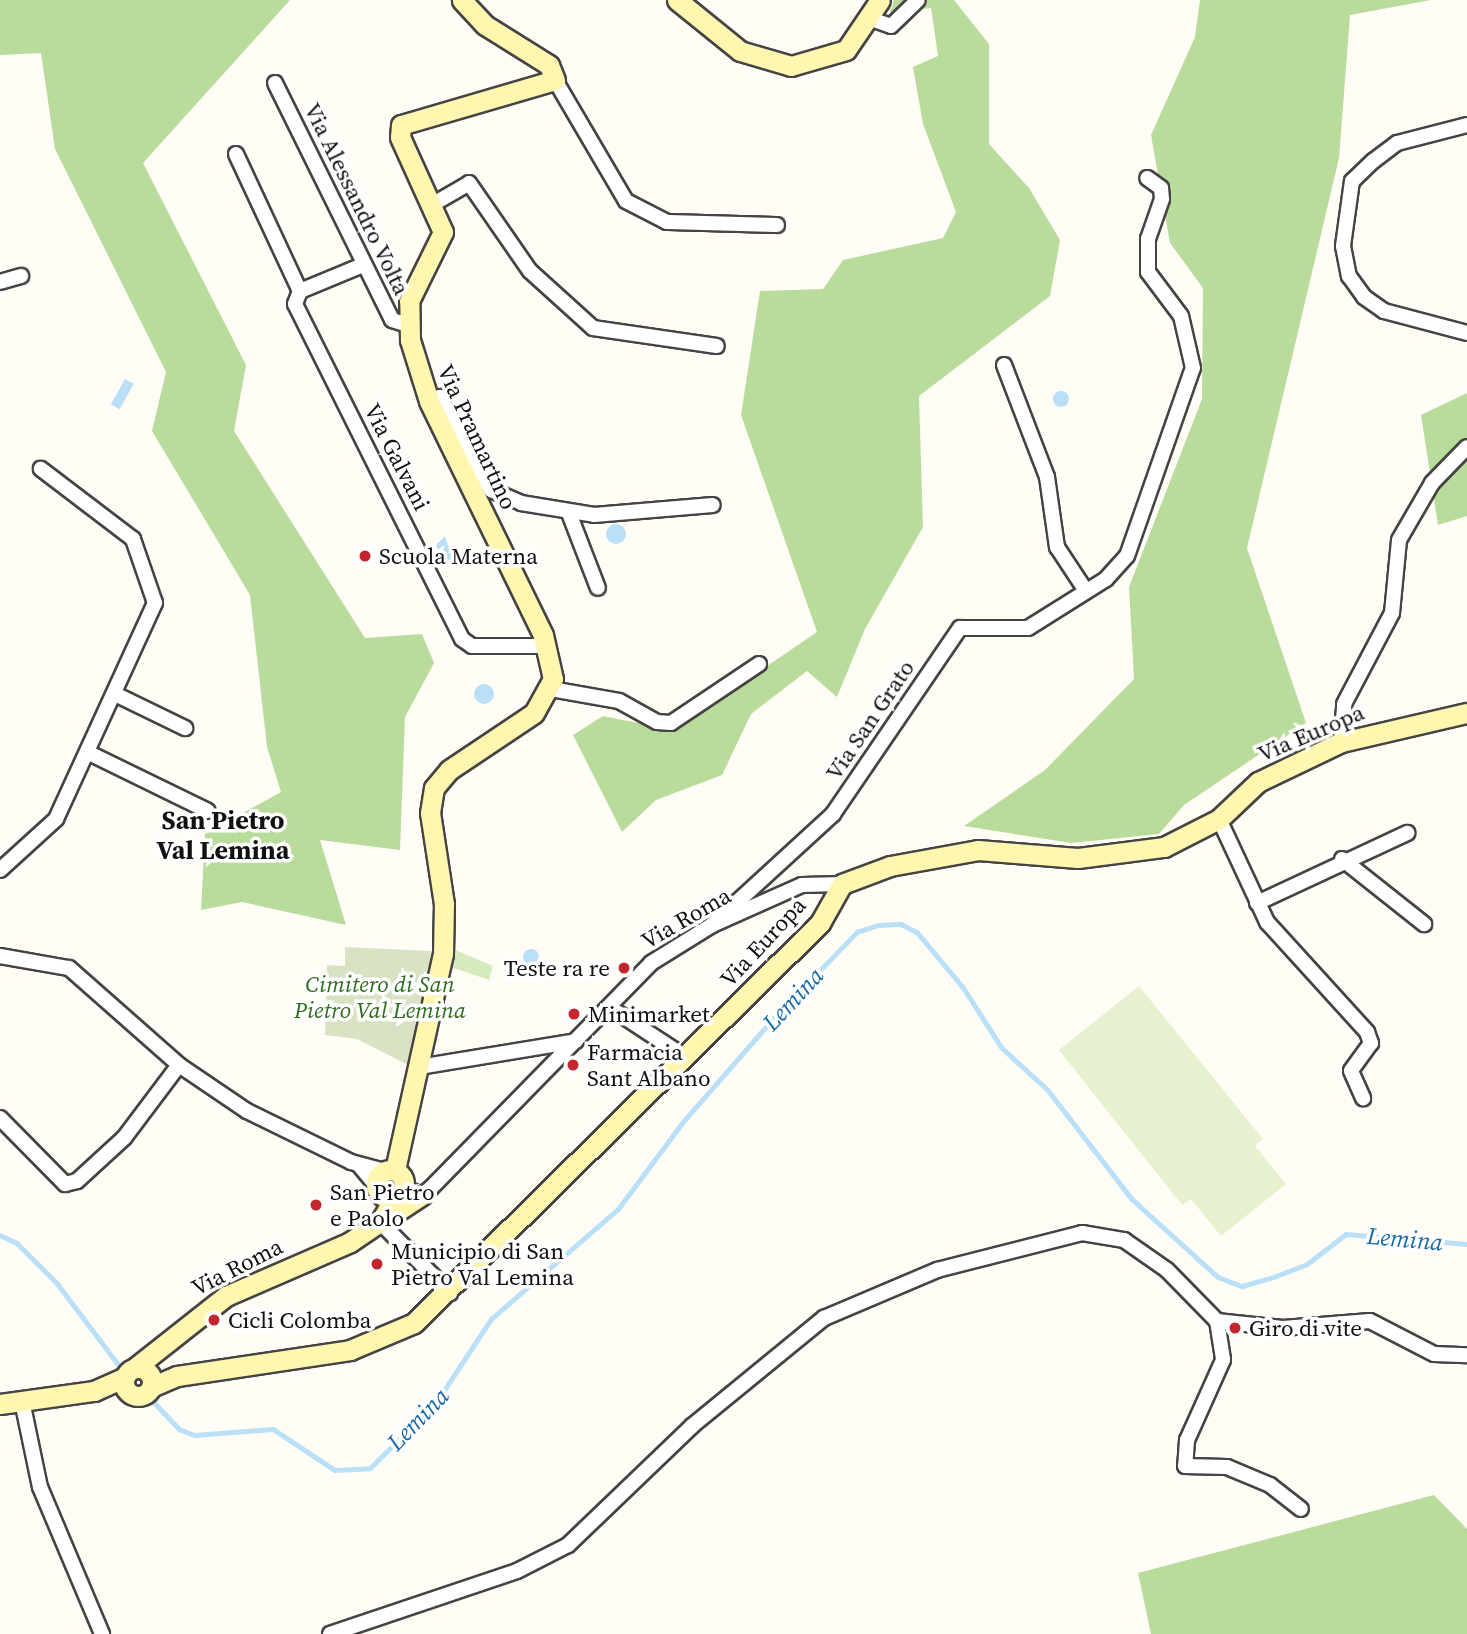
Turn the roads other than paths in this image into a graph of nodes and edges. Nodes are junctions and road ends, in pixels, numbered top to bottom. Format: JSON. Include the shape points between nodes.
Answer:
{"nodes":[{"id":1,"x":462,"y":0,"type":"edge"},
{"id":2,"x":677,"y":0,"type":"edge"},
{"id":3,"x":880,"y":0,"type":"edge"},
{"id":4,"x":918,"y":0,"type":"edge"},
{"id":5,"x":871,"y":19,"type":"junction"},
{"id":6,"x":555,"y":80,"type":"junction"},
{"id":7,"x":275,"y":83,"type":"dead end"},
{"id":8,"x":1467,"y":125,"type":"edge"},
{"id":9,"x":236,"y":154,"type":"dead end"},
{"id":10,"x":1147,"y":178,"type":"dead end"},
{"id":11,"x":435,"y":203,"type":"junction"},
{"id":12,"x":777,"y":225,"type":"dead end"},
{"id":13,"x":363,"y":265,"type":"junction"},
{"id":14,"x":21,"y":276,"type":"dead end"},
{"id":15,"x":0,"y":282,"type":"edge"},
{"id":16,"x":300,"y":291,"type":"junction"},
{"id":17,"x":408,"y":325,"type":"junction"},
{"id":18,"x":1467,"y":333,"type":"edge"},
{"id":19,"x":717,"y":346,"type":"dead end"},
{"id":20,"x":1004,"y":365,"type":"dead end"},
{"id":21,"x":429,"y":401,"type":"junction"},
{"id":22,"x":1467,"y":447,"type":"edge"},
{"id":23,"x":41,"y":469,"type":"dead end"},
{"id":24,"x":713,"y":505,"type":"dead end"},
{"id":25,"x":569,"y":513,"type":"junction"},
{"id":26,"x":598,"y":587,"type":"dead end"},
{"id":27,"x":1086,"y":591,"type":"junction"},
{"id":28,"x":548,"y":646,"type":"junction"},
{"id":29,"x":759,"y":664,"type":"dead end"},
{"id":30,"x":551,"y":689,"type":"junction"},
{"id":31,"x":117,"y":695,"type":"junction"},
{"id":32,"x":1467,"y":713,"type":"edge"},
{"id":33,"x":185,"y":728,"type":"dead end"},
{"id":34,"x":1341,"y":742,"type":"junction"},
{"id":35,"x":89,"y":753,"type":"junction"},
{"id":36,"x":208,"y":811,"type":"dead end"},
{"id":37,"x":1219,"y":819,"type":"junction"},
{"id":38,"x":1407,"y":832,"type":"dead end"},
{"id":39,"x":1342,"y":859,"type":"junction"},
{"id":40,"x":0,"y":870,"type":"edge"},
{"id":41,"x":842,"y":884,"type":"junction"},
{"id":42,"x":1257,"y":903,"type":"junction"},
{"id":43,"x":1424,"y":924,"type":"dead end"},
{"id":44,"x":712,"y":925,"type":"junction"},
{"id":45,"x":0,"y":956,"type":"edge"},
{"id":46,"x":609,"y":1007,"type":"junction"},
{"id":47,"x":576,"y":1041,"type":"junction"},
{"id":48,"x":685,"y":1057,"type":"junction"},
{"id":49,"x":179,"y":1065,"type":"junction"},
{"id":50,"x":419,"y":1067,"type":"junction"},
{"id":51,"x":1363,"y":1098,"type":"dead end"},
{"id":52,"x":0,"y":1118,"type":"edge"},
{"id":53,"x":398,"y":1186,"type":"junction"},
{"id":54,"x":373,"y":1226,"type":"junction"},
{"id":55,"x":450,"y":1293,"type":"junction"},
{"id":56,"x":1217,"y":1321,"type":"junction"},
{"id":57,"x":1467,"y":1355,"type":"edge"},
{"id":58,"x":140,"y":1378,"type":"junction"},
{"id":59,"x":22,"y":1401,"type":"junction"},
{"id":60,"x":0,"y":1404,"type":"edge"},
{"id":61,"x":1301,"y":1509,"type":"dead end"},
{"id":62,"x":102,"y":1634,"type":"edge"},
{"id":63,"x":330,"y":1634,"type":"edge"}],
"edges":[{"from":1,"to":6,"type":"street","via":[[485,25],[549,65]]},
{"from":2,"to":5,"type":"street","via":[[716,35],[775,66],[832,57]]},
{"from":3,"to":5,"type":"street"},
{"from":4,"to":5,"type":"street","via":[[891,26]]},
{"from":6,"to":11,"type":"street","name":"Via Pramartino","via":[[405,121],[400,137]]},
{"from":6,"to":12,"type":"street","via":[[626,201],[667,222]]},
{"from":7,"to":13,"type":"street","name":"Via Alessandro Volta"},
{"from":8,"to":18,"type":"street","via":[[1397,143],[1373,160],[1352,181],[1343,246],[1349,275],[1364,297],[1384,311]]},
{"from":9,"to":16,"type":"street","name":"Via Galvani"},
{"from":10,"to":27,"type":"street","name":"Via San Grato","via":[[1155,180],[1162,199],[1148,239],[1148,272],[1188,332],[1192,381],[1126,556]]},
{"from":11,"to":17,"type":"street","name":"Via Pramartino","via":[[442,240],[409,301]]},
{"from":11,"to":19,"type":"street","via":[[469,183],[530,271],[593,328]]},
{"from":13,"to":16,"type":"street"},
{"from":13,"to":17,"type":"street","name":"Via Alessandro Volta","via":[[392,320]]},
{"from":14,"to":15,"type":"street"},
{"from":16,"to":28,"type":"street","name":"Via Galvani","via":[[295,304],[462,639],[472,646]]},
{"from":17,"to":21,"type":"street","name":"Via Pramartino"},
{"from":20,"to":27,"type":"street","via":[[1047,477],[1057,547]]},
{"from":21,"to":25,"type":"street","via":[[440,397],[491,490]]},
{"from":21,"to":28,"type":"street","name":"Via Pramartino"},
{"from":22,"to":34,"type":"street","via":[[1432,483],[1399,540],[1392,613],[1344,704]]},
{"from":23,"to":31,"type":"street","via":[[133,539],[151,582],[155,603]]},
{"from":24,"to":25,"type":"street","via":[[626,515]]},
{"from":25,"to":26,"type":"street"},
{"from":27,"to":44,"type":"street","name":"Via San Grato","via":[[1028,628],[960,628],[833,814]]},
{"from":28,"to":30,"type":"street","name":"Via Pramartino"},
{"from":29,"to":30,"type":"street","via":[[671,723],[657,722],[619,701]]},
{"from":30,"to":50,"type":"street","via":[[534,713],[449,769],[435,788],[430,813],[445,937]]},
{"from":31,"to":33,"type":"street"},
{"from":31,"to":35,"type":"street"},
{"from":32,"to":34,"type":"street","name":"Via Europa"},
{"from":34,"to":37,"type":"street","name":"Via Europa","via":[[1258,782]]},
{"from":35,"to":36,"type":"street"},
{"from":35,"to":40,"type":"street","via":[[56,820]]},
{"from":37,"to":41,"type":"street","name":"Via Europa","via":[[1164,847],[1078,858],[978,850],[890,866]]},
{"from":37,"to":42,"type":"street"},
{"from":38,"to":39,"type":"street"},
{"from":39,"to":42,"type":"street"},
{"from":39,"to":43,"type":"street"},
{"from":41,"to":44,"type":"street","name":"Via Roma","via":[[802,886]]},
{"from":41,"to":48,"type":"street","name":"Via Europa","via":[[820,923]]},
{"from":42,"to":51,"type":"street","via":[[1282,940],[1367,1032],[1371,1044],[1351,1070]]},
{"from":44,"to":46,"type":"street","name":"Via Roma","via":[[651,963]]},
{"from":45,"to":49,"type":"street","via":[[47,961],[79,974]]},
{"from":46,"to":47,"type":"street","name":"Via Roma"},
{"from":46,"to":48,"type":"street"},
{"from":47,"to":50,"type":"street"},
{"from":47,"to":53,"type":"street","name":"Via Roma"},
{"from":48,"to":55,"type":"street","name":"Via Europa"},
{"from":49,"to":52,"type":"street","via":[[124,1138],[77,1181],[65,1184]]},
{"from":49,"to":53,"type":"street","via":[[247,1111]]},
{"from":50,"to":53,"type":"street"},
{"from":53,"to":54,"type":"street"},
{"from":53,"to":54,"type":"street","via":[[398,1217]]},
{"from":54,"to":55,"type":"street"},
{"from":54,"to":58,"type":"street","name":"Via Roma","via":[[350,1242],[226,1296],[155,1350]]},
{"from":55,"to":58,"type":"street","name":"Via Europa","via":[[414,1323],[370,1344]]},
{"from":56,"to":57,"type":"street","via":[[1283,1328],[1370,1321],[1434,1354]]},
{"from":56,"to":61,"type":"street","via":[[1223,1360],[1187,1440],[1185,1466],[1227,1467],[1270,1485]]},
{"from":56,"to":63,"type":"street","via":[[1167,1269],[1110,1235],[1082,1233],[907,1281],[824,1318],[692,1426],[568,1545],[517,1571]]},
{"from":58,"to":59,"type":"street","via":[[94,1391]]},
{"from":59,"to":60,"type":"street"},
{"from":59,"to":62,"type":"street","via":[[40,1487]]}]}
